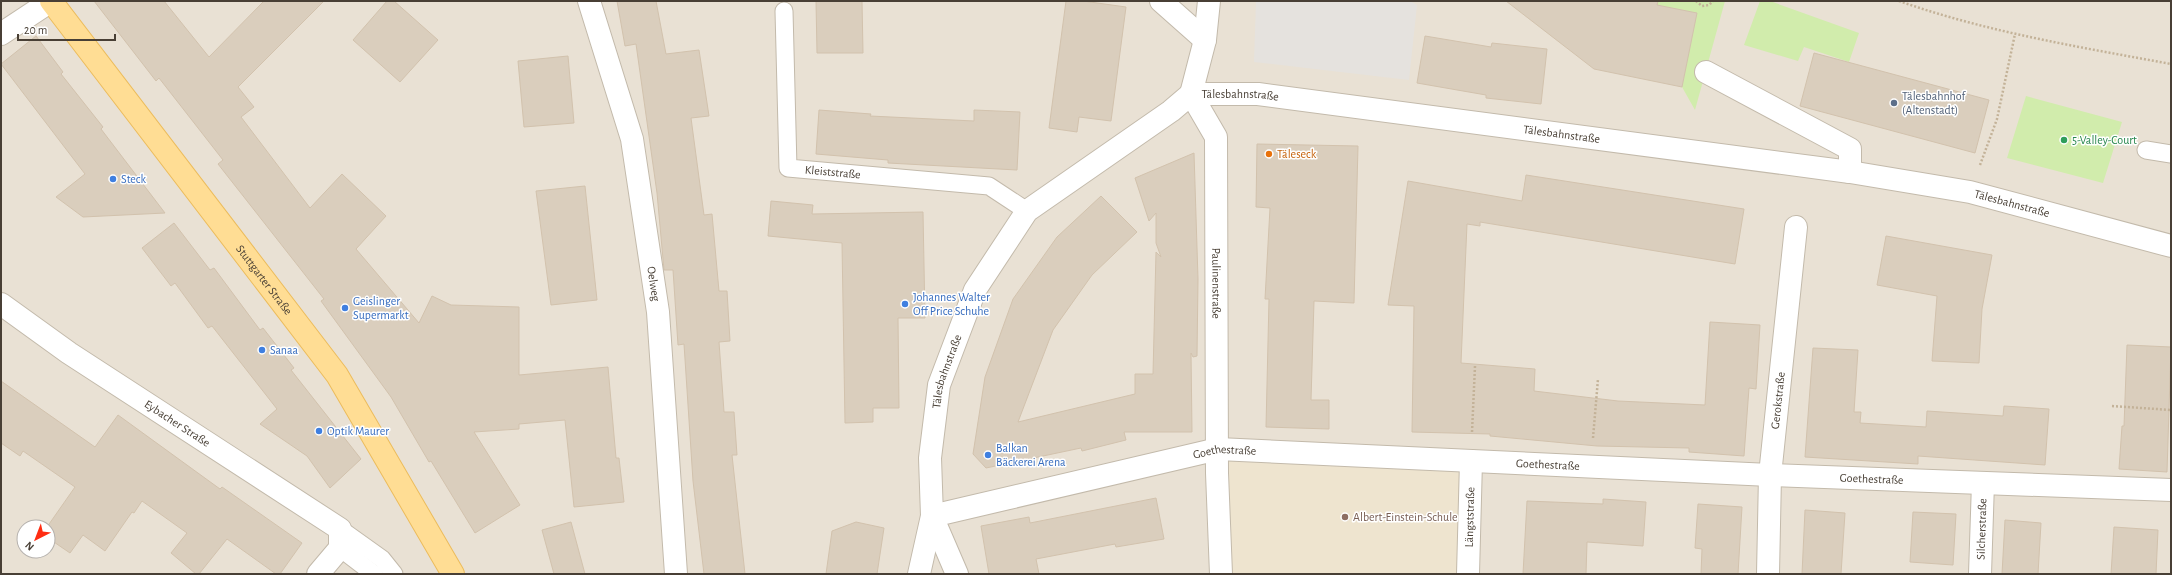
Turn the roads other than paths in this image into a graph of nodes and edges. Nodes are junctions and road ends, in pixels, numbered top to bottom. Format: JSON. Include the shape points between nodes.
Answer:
{"nodes":[{"id":1,"x":51,"y":1,"type":"edge"},
{"id":2,"x":589,"y":1,"type":"edge"},
{"id":3,"x":1161,"y":1,"type":"edge"},
{"id":4,"x":1210,"y":1,"type":"edge"},
{"id":5,"x":784,"y":11,"type":"dead end"},
{"id":6,"x":1,"y":34,"type":"edge"},
{"id":7,"x":1205,"y":40,"type":"junction"},
{"id":8,"x":1706,"y":72,"type":"dead end"},
{"id":9,"x":1191,"y":94,"type":"junction"},
{"id":10,"x":2146,"y":150,"type":"dead end"},
{"id":11,"x":2171,"y":154,"type":"edge"},
{"id":12,"x":1850,"y":172,"type":"junction"},
{"id":13,"x":1027,"y":211,"type":"junction"},
{"id":14,"x":1796,"y":227,"type":"dead end"},
{"id":15,"x":2171,"y":246,"type":"edge"},
{"id":16,"x":1,"y":304,"type":"edge"},
{"id":17,"x":1218,"y":449,"type":"junction"},
{"id":18,"x":1471,"y":461,"type":"junction"},
{"id":19,"x":1770,"y":475,"type":"junction"},
{"id":20,"x":1983,"y":483,"type":"junction"},
{"id":21,"x":2171,"y":490,"type":"edge"},
{"id":22,"x":932,"y":516,"type":"junction"},
{"id":23,"x":340,"y":539,"type":"junction"},
{"id":24,"x":318,"y":574,"type":"edge"},
{"id":25,"x":374,"y":574,"type":"edge"},
{"id":26,"x":394,"y":574,"type":"edge"},
{"id":27,"x":453,"y":574,"type":"edge"},
{"id":28,"x":676,"y":574,"type":"edge"},
{"id":29,"x":919,"y":574,"type":"edge"},
{"id":30,"x":957,"y":574,"type":"edge"},
{"id":31,"x":1220,"y":574,"type":"edge"},
{"id":32,"x":1468,"y":574,"type":"edge"},
{"id":33,"x":1768,"y":574,"type":"edge"},
{"id":34,"x":1980,"y":574,"type":"edge"}],
"edges":[{"from":1,"to":6,"type":"street"},
{"from":1,"to":27,"type":"main road","name":"Stuttgarter Straße","via":[[337,375]]},
{"from":2,"to":28,"type":"street","name":"Oelweg","via":[[632,139],[658,312]]},
{"from":3,"to":7,"type":"street"},
{"from":4,"to":7,"type":"street"},
{"from":5,"to":13,"type":"lane","name":"Kleiststraße","via":[[788,168],[990,186]]},
{"from":7,"to":9,"type":"street"},
{"from":8,"to":12,"type":"street","via":[[1850,149]]},
{"from":9,"to":12,"type":"street","name":"Tälesbahnstraße","via":[[1258,94]]},
{"from":9,"to":13,"type":"street","name":"Tälesbahnstraße","via":[[1171,111]]},
{"from":9,"to":17,"type":"street","name":"Paulinenstraße","via":[[1216,138]]},
{"from":10,"to":11,"type":"lane"},
{"from":12,"to":15,"type":"street","name":"Tälesbahnstraße","via":[[1970,192]]},
{"from":13,"to":22,"type":"street","name":"Tälesbahnstraße","via":[[975,290],[939,385],[930,458]]},
{"from":14,"to":19,"type":"street","name":"Gerokstraße"},
{"from":16,"to":23,"type":"street","name":"Eybacher Straße"},
{"from":17,"to":18,"type":"street","name":"Goethestraße"},
{"from":17,"to":22,"type":"street","name":"Goethestraße"},
{"from":17,"to":31,"type":"street","name":"Paulinenstraße"},
{"from":18,"to":19,"type":"street","name":"Goethestraße"},
{"from":18,"to":32,"type":"street","name":"Längststraße"},
{"from":19,"to":20,"type":"street","name":"Goethestraße"},
{"from":19,"to":33,"type":"street","name":"Gerokstraße"},
{"from":20,"to":21,"type":"street","name":"Goethestraße"},
{"from":20,"to":34,"type":"street","name":"Silcherstraße"},
{"from":22,"to":29,"type":"street","name":"Tälesbahnstraße"},
{"from":22,"to":30,"type":"street"},
{"from":23,"to":24,"type":"street"},
{"from":23,"to":25,"type":"lane"},
{"from":23,"to":26,"type":"lane","via":[[382,559]]}]}
